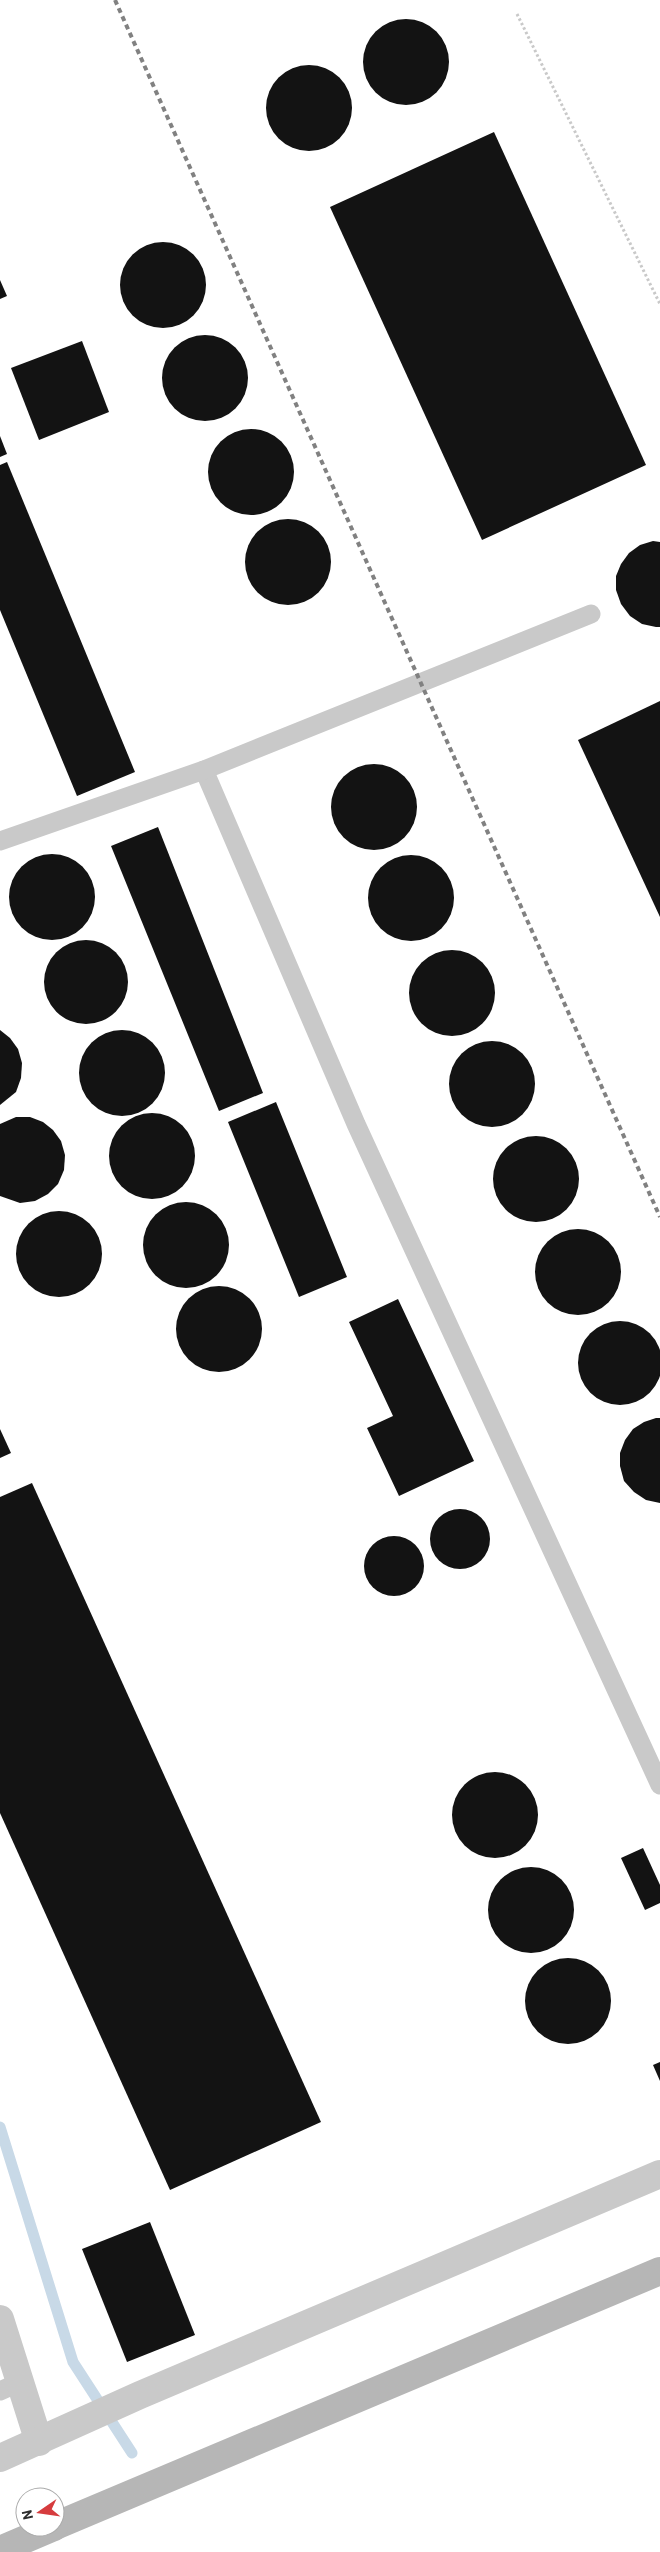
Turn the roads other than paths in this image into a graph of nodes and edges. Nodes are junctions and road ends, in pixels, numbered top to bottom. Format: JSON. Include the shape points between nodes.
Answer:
{"nodes":[{"id":1,"x":591,"y":614,"type":"dead end"},
{"id":2,"x":204,"y":770,"type":"junction"},
{"id":3,"x":0,"y":841,"type":"edge"},
{"id":4,"x":660,"y":1785,"type":"edge"},
{"id":5,"x":660,"y":2174,"type":"edge"},
{"id":6,"x":660,"y":2271,"type":"edge"},
{"id":7,"x":0,"y":2319,"type":"edge"},
{"id":8,"x":10,"y":2386,"type":"edge"},
{"id":9,"x":39,"y":2442,"type":"junction"},
{"id":10,"x":0,"y":2458,"type":"edge"},
{"id":11,"x":65,"y":2522,"type":"edge"},
{"id":12,"x":31,"y":2537,"type":"edge"},
{"id":13,"x":0,"y":2550,"type":"edge"}],
"edges":[{"from":1,"to":2,"type":"lane"},
{"from":2,"to":3,"type":"lane"},
{"from":2,"to":4,"type":"lane","via":[[356,1124]]},
{"from":5,"to":9,"type":"street","via":[[140,2395]]},
{"from":6,"to":11,"type":"main road"},
{"from":7,"to":8,"type":"street"},
{"from":8,"to":9,"type":"street"},
{"from":9,"to":10,"type":"street"},
{"from":12,"to":13,"type":"main road"}]}
